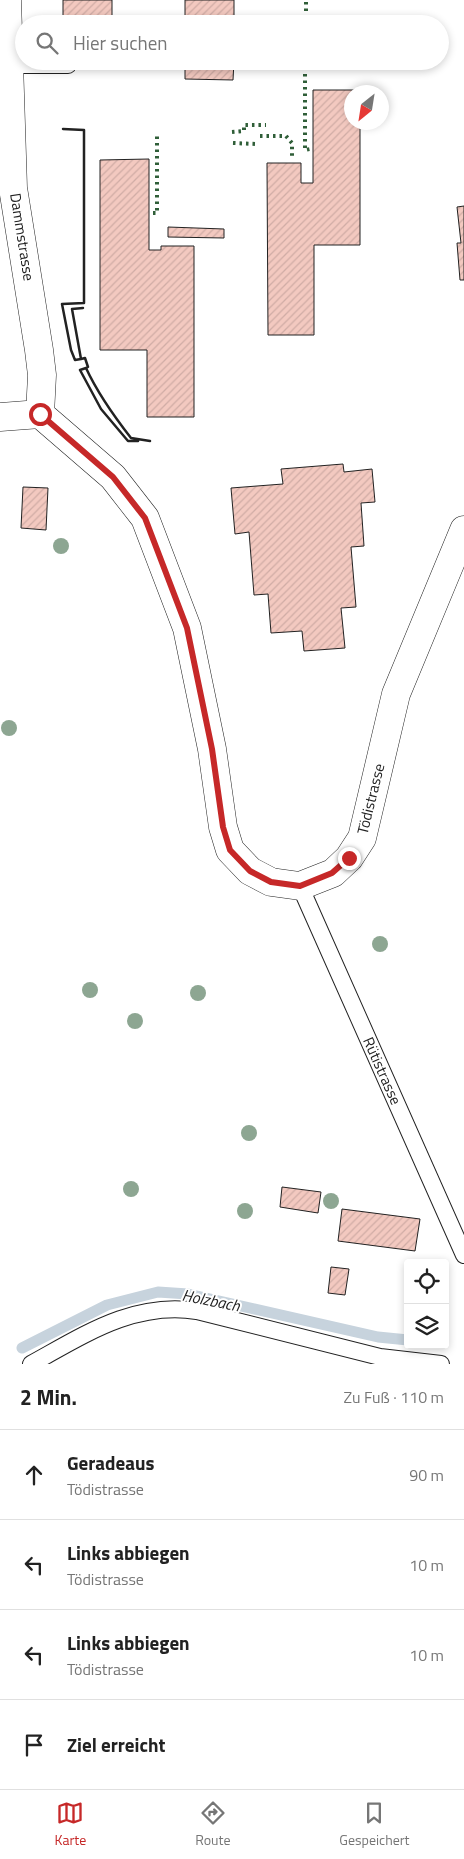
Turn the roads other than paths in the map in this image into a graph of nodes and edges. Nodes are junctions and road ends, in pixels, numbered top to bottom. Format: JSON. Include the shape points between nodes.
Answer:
{"nodes":[{"id":1,"x":7,"y":0,"type":"edge"},
{"id":2,"x":8,"y":65,"type":"junction"},
{"id":3,"x":15,"y":65,"type":"edge"},
{"id":4,"x":40,"y":414,"type":"junction"},
{"id":5,"x":0,"y":417,"type":"edge"},
{"id":6,"x":464,"y":530,"type":"edge"},
{"id":7,"x":300,"y":886,"type":"junction"},
{"id":8,"x":464,"y":1255,"type":"edge"},
{"id":9,"x":31,"y":1364,"type":"edge"},
{"id":10,"x":441,"y":1364,"type":"edge"}],
"edges":[{"from":1,"to":2,"type":"street","name":"Dammstrasse"},
{"from":2,"to":3,"type":"lane"},
{"from":2,"to":4,"type":"street","name":"Dammstrasse","via":[[13,188],[42,375]]},
{"from":4,"to":5,"type":"street"},
{"from":4,"to":7,"type":"street","name":"Tödistrasse","via":[[113,477],[145,518],[187,628],[230,850],[250,871],[271,882]]},
{"from":6,"to":7,"type":"street","name":"Tödistrasse","via":[[396,694],[362,838],[349,858],[332,873]]},
{"from":7,"to":8,"type":"lane","name":"Rütistrasse"},
{"from":9,"to":10,"type":"lane","via":[[134,1313],[172,1308],[197,1311],[380,1357]]}]}
